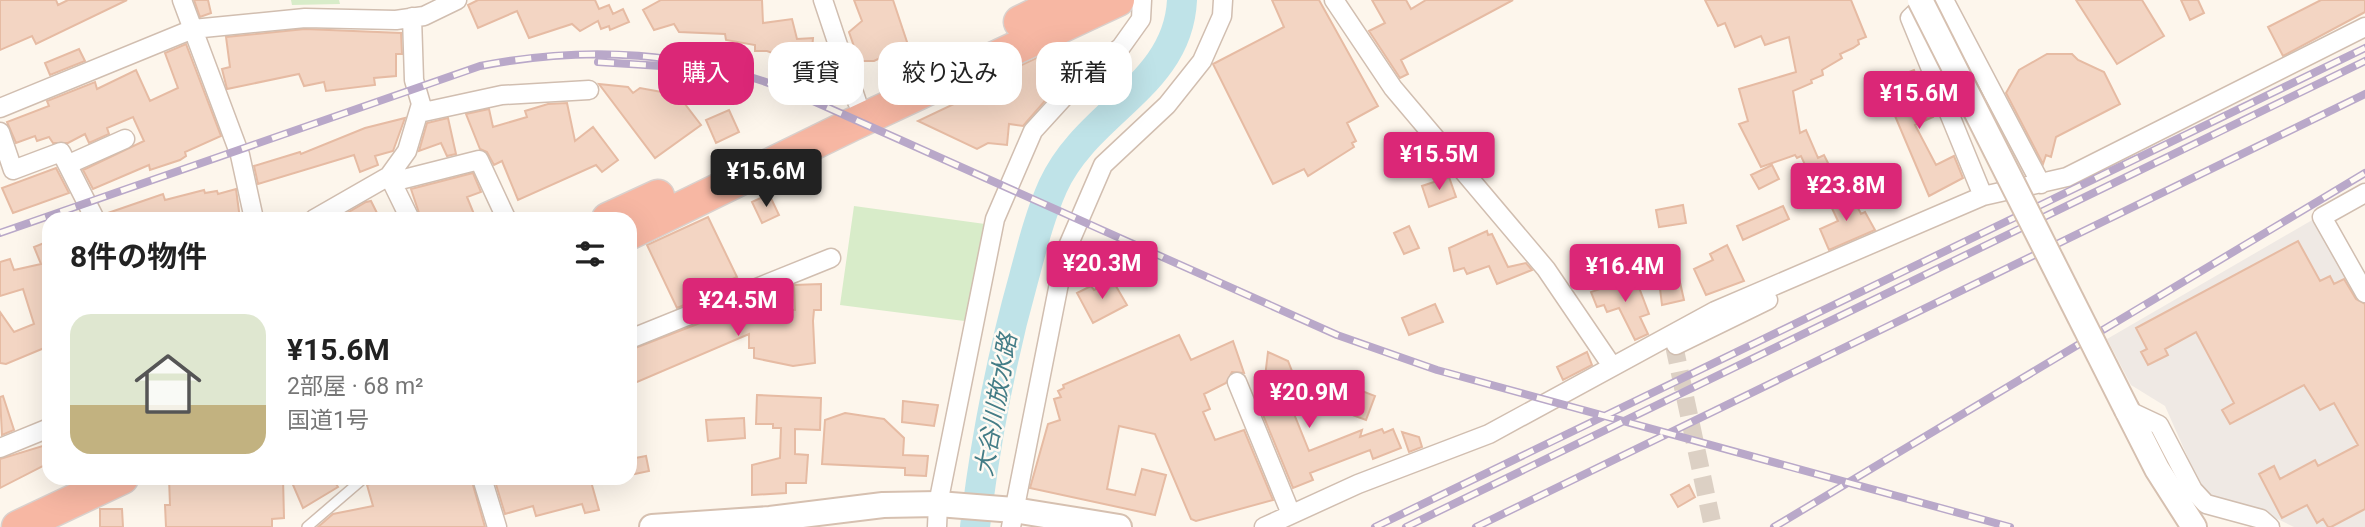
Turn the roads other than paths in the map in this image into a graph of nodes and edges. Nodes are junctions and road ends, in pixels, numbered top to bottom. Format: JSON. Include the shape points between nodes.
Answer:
{"nodes":[{"id":1,"x":181,"y":0,"type":"edge"},
{"id":2,"x":823,"y":0,"type":"edge"},
{"id":3,"x":1065,"y":0,"type":"edge"},
{"id":4,"x":1118,"y":0,"type":"edge"},
{"id":5,"x":1142,"y":0,"type":"edge"},
{"id":6,"x":1223,"y":0,"type":"edge"},
{"id":7,"x":1334,"y":0,"type":"edge"},
{"id":8,"x":1920,"y":0,"type":"edge"},
{"id":9,"x":1929,"y":0,"type":"edge"},
{"id":10,"x":1944,"y":0,"type":"edge"},
{"id":11,"x":451,"y":1,"type":"edge"},
{"id":12,"x":412,"y":18,"type":"junction"},
{"id":13,"x":2365,"y":26,"type":"edge"},
{"id":14,"x":193,"y":30,"type":"junction"},
{"id":15,"x":837,"y":42,"type":"edge"},
{"id":16,"x":589,"y":90,"type":"dead end"},
{"id":17,"x":864,"y":99,"type":"edge"},
{"id":18,"x":851,"y":105,"type":"edge"},
{"id":19,"x":0,"y":108,"type":"edge"},
{"id":20,"x":419,"y":113,"type":"junction"},
{"id":21,"x":0,"y":132,"type":"edge"},
{"id":22,"x":125,"y":139,"type":"dead end"},
{"id":23,"x":69,"y":164,"type":"junction"},
{"id":24,"x":390,"y":179,"type":"junction"},
{"id":25,"x":2040,"y":184,"type":"junction"},
{"id":26,"x":2365,"y":193,"type":"edge"},
{"id":27,"x":1983,"y":196,"type":"junction"},
{"id":28,"x":92,"y":212,"type":"edge"},
{"id":29,"x":252,"y":212,"type":"edge"},
{"id":30,"x":327,"y":212,"type":"edge"},
{"id":31,"x":406,"y":212,"type":"edge"},
{"id":32,"x":503,"y":212,"type":"edge"},
{"id":33,"x":623,"y":212,"type":"edge"},
{"id":34,"x":637,"y":230,"type":"edge"},
{"id":35,"x":831,"y":258,"type":"dead end"},
{"id":36,"x":1765,"y":290,"type":"junction"},
{"id":37,"x":2365,"y":293,"type":"edge"},
{"id":38,"x":637,"y":336,"type":"edge"},
{"id":39,"x":1676,"y":345,"type":"dead end"},
{"id":40,"x":1612,"y":366,"type":"junction"},
{"id":41,"x":1237,"y":382,"type":"dead end"},
{"id":42,"x":2127,"y":410,"type":"junction"},
{"id":43,"x":42,"y":431,"type":"edge"},
{"id":44,"x":0,"y":448,"type":"edge"},
{"id":45,"x":57,"y":485,"type":"edge"},
{"id":46,"x":107,"y":485,"type":"edge"},
{"id":47,"x":356,"y":485,"type":"edge"},
{"id":48,"x":484,"y":485,"type":"edge"},
{"id":49,"x":0,"y":512,"type":"edge"},
{"id":50,"x":1291,"y":514,"type":"junction"},
{"id":51,"x":938,"y":516,"type":"edge"},
{"id":52,"x":1013,"y":518,"type":"edge"},
{"id":53,"x":18,"y":527,"type":"edge"},
{"id":54,"x":307,"y":527,"type":"edge"},
{"id":55,"x":497,"y":527,"type":"edge"},
{"id":56,"x":652,"y":527,"type":"edge"},
{"id":57,"x":1119,"y":527,"type":"edge"},
{"id":58,"x":1264,"y":527,"type":"edge"},
{"id":59,"x":2196,"y":527,"type":"edge"},
{"id":60,"x":2270,"y":527,"type":"edge"}],
"edges":[{"from":1,"to":14,"type":"street"},
{"from":2,"to":15,"type":"street"},
{"from":3,"to":17,"type":"highway"},
{"from":4,"to":34,"type":"highway"},
{"from":5,"to":51,"type":"street","via":[[1142,19],[1121,47],[1075,85],[1033,131],[995,219]]},
{"from":6,"to":52,"type":"street","via":[[1222,16],[1202,61],[1167,105],[1102,165],[1065,253]]},
{"from":7,"to":40,"type":"street","via":[[1393,88],[1546,269]]},
{"from":8,"to":42,"type":"street","bridge":true},
{"from":9,"to":27,"type":"street","via":[[1910,18]]},
{"from":10,"to":25,"type":"street"},
{"from":11,"to":12,"type":"street"},
{"from":12,"to":14,"type":"street","via":[[270,20]]},
{"from":12,"to":20,"type":"street"},
{"from":13,"to":25,"type":"street","via":[[2067,177]]},
{"from":14,"to":19,"type":"street"},
{"from":14,"to":29,"type":"street","via":[[240,155]]},
{"from":16,"to":20,"type":"street","via":[[502,95]]},
{"from":18,"to":33,"type":"highway"},
{"from":20,"to":24,"type":"street","via":[[407,151]]},
{"from":21,"to":23,"type":"street","via":[[13,170],[61,152]]},
{"from":22,"to":23,"type":"street"},
{"from":23,"to":28,"type":"street"},
{"from":24,"to":30,"type":"street"},
{"from":24,"to":31,"type":"street"},
{"from":24,"to":32,"type":"street","via":[[479,160]]},
{"from":25,"to":27,"type":"street"},
{"from":26,"to":37,"type":"street","via":[[2322,217]]},
{"from":27,"to":36,"type":"street"},
{"from":35,"to":38,"type":"street"},
{"from":36,"to":39,"type":"street","via":[[1768,301]]},
{"from":36,"to":40,"type":"street"},
{"from":40,"to":50,"type":"street","via":[[1489,434]]},
{"from":41,"to":50,"type":"street"},
{"from":42,"to":59,"type":"street","via":[[2157,469]]},
{"from":42,"to":60,"type":"street","via":[[2159,425],[2193,490],[2206,504],[2261,519]]},
{"from":43,"to":44,"type":"street"},
{"from":45,"to":49,"type":"highway"},
{"from":46,"to":53,"type":"highway"},
{"from":47,"to":54,"type":"lane"},
{"from":48,"to":55,"type":"street"},
{"from":50,"to":58,"type":"street"},
{"from":51,"to":52,"type":"street"},
{"from":51,"to":56,"type":"street","via":[[883,505]]},
{"from":52,"to":57,"type":"street"}]}
